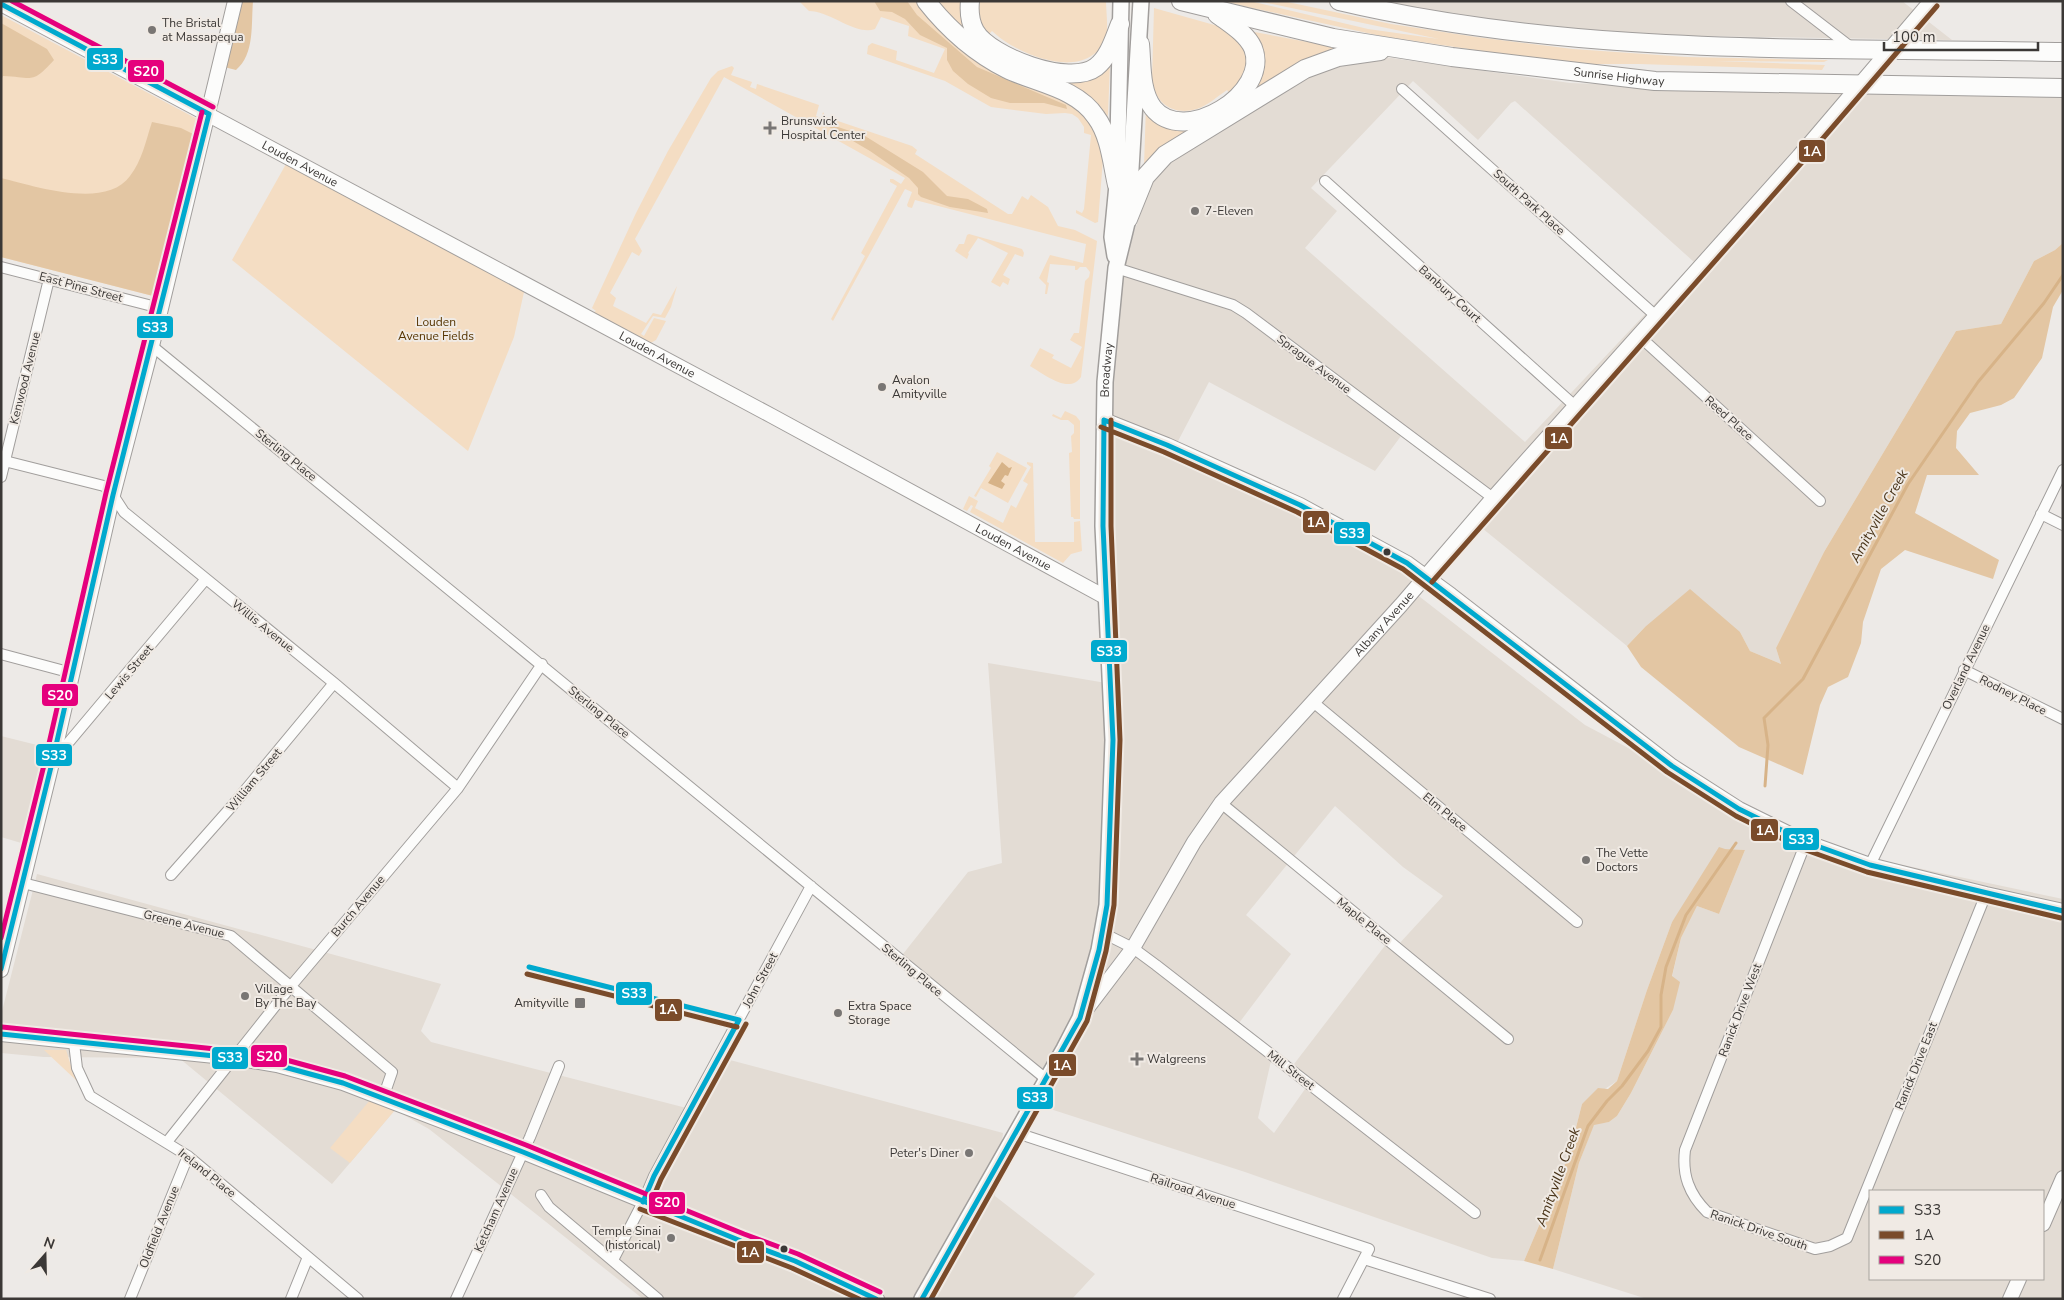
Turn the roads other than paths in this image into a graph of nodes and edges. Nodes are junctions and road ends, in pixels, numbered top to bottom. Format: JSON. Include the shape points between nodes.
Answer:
{"nodes":[{"id":1,"x":234,"y":1,"type":"edge"},
{"id":2,"x":926,"y":1,"type":"edge"},
{"id":3,"x":970,"y":1,"type":"edge"},
{"id":4,"x":1120,"y":1,"type":"edge"},
{"id":5,"x":1141,"y":1,"type":"edge"},
{"id":6,"x":1181,"y":1,"type":"edge"},
{"id":7,"x":1338,"y":1,"type":"edge"},
{"id":8,"x":1374,"y":1,"type":"edge"},
{"id":9,"x":1791,"y":1,"type":"edge"},
{"id":10,"x":1931,"y":1,"type":"edge"},
{"id":11,"x":1,"y":4,"type":"edge"},
{"id":12,"x":1213,"y":10,"type":"junction"},
{"id":13,"x":1391,"y":14,"type":"junction"},
{"id":14,"x":1120,"y":21,"type":"junction"},
{"id":15,"x":1140,"y":44,"type":"junction"},
{"id":16,"x":1396,"y":48,"type":"junction"},
{"id":17,"x":1853,"y":49,"type":"junction"},
{"id":18,"x":1891,"y":49,"type":"junction"},
{"id":19,"x":2063,"y":52,"type":"edge"},
{"id":20,"x":1862,"y":84,"type":"junction"},
{"id":21,"x":2063,"y":88,"type":"edge"},
{"id":22,"x":1402,"y":89,"type":"dead end"},
{"id":23,"x":209,"y":114,"type":"junction"},
{"id":24,"x":1325,"y":181,"type":"dead end"},
{"id":25,"x":1117,"y":186,"type":"junction"},
{"id":26,"x":1128,"y":219,"type":"junction"},
{"id":27,"x":1,"y":266,"type":"edge"},
{"id":28,"x":1116,"y":268,"type":"junction"},
{"id":29,"x":49,"y":279,"type":"junction"},
{"id":30,"x":160,"y":308,"type":"junction"},
{"id":31,"x":1656,"y":316,"type":"junction"},
{"id":32,"x":1638,"y":335,"type":"junction"},
{"id":33,"x":152,"y":346,"type":"junction"},
{"id":34,"x":1575,"y":406,"type":"junction"},
{"id":35,"x":1104,"y":420,"type":"junction"},
{"id":36,"x":3,"y":461,"type":"edge"},
{"id":37,"x":2063,"y":470,"type":"edge"},
{"id":38,"x":1,"y":477,"type":"edge"},
{"id":39,"x":113,"y":495,"type":"junction"},
{"id":40,"x":1493,"y":498,"type":"junction"},
{"id":41,"x":1820,"y":501,"type":"dead end"},
{"id":42,"x":2041,"y":514,"type":"junction"},
{"id":43,"x":2063,"y":525,"type":"edge"},
{"id":44,"x":1426,"y":577,"type":"junction"},
{"id":45,"x":205,"y":580,"type":"junction"},
{"id":46,"x":1105,"y":597,"type":"junction"},
{"id":47,"x":1,"y":654,"type":"edge"},
{"id":48,"x":542,"y":664,"type":"junction"},
{"id":49,"x":1964,"y":670,"type":"junction"},
{"id":50,"x":72,"y":672,"type":"junction"},
{"id":51,"x":334,"y":683,"type":"junction"},
{"id":52,"x":1313,"y":702,"type":"junction"},
{"id":53,"x":2063,"y":720,"type":"edge"},
{"id":54,"x":52,"y":763,"type":"junction"},
{"id":55,"x":458,"y":788,"type":"junction"},
{"id":56,"x":1221,"y":803,"type":"junction"},
{"id":57,"x":1806,"y":842,"type":"junction"},
{"id":58,"x":1870,"y":865,"type":"junction"},
{"id":59,"x":171,"y":875,"type":"dead end"},
{"id":60,"x":23,"y":883,"type":"junction"},
{"id":61,"x":811,"y":886,"type":"junction"},
{"id":62,"x":1986,"y":894,"type":"junction"},
{"id":63,"x":2063,"y":911,"type":"edge"},
{"id":64,"x":1577,"y":922,"type":"dead end"},
{"id":65,"x":1103,"y":933,"type":"junction"},
{"id":66,"x":1133,"y":948,"type":"junction"},
{"id":67,"x":1,"y":970,"type":"edge"},
{"id":68,"x":291,"y":986,"type":"junction"},
{"id":69,"x":1080,"y":1018,"type":"junction"},
{"id":70,"x":1,"y":1034,"type":"edge"},
{"id":71,"x":1508,"y":1039,"type":"dead end"},
{"id":72,"x":74,"y":1043,"type":"junction"},
{"id":73,"x":234,"y":1058,"type":"junction"},
{"id":74,"x":559,"y":1066,"type":"dead end"},
{"id":75,"x":1046,"y":1079,"type":"junction"},
{"id":76,"x":383,"y":1098,"type":"junction"},
{"id":77,"x":1017,"y":1133,"type":"junction"},
{"id":78,"x":167,"y":1142,"type":"junction"},
{"id":79,"x":523,"y":1152,"type":"junction"},
{"id":80,"x":188,"y":1156,"type":"junction"},
{"id":81,"x":2063,"y":1178,"type":"edge"},
{"id":82,"x":1687,"y":1180,"type":"joint"},
{"id":83,"x":541,"y":1195,"type":"dead end"},
{"id":84,"x":643,"y":1202,"type":"junction"},
{"id":85,"x":1475,"y":1213,"type":"dead end"},
{"id":86,"x":2044,"y":1222,"type":"edge"},
{"id":87,"x":1848,"y":1238,"type":"joint"},
{"id":88,"x":308,"y":1257,"type":"junction"},
{"id":89,"x":1364,"y":1259,"type":"junction"},
{"id":90,"x":613,"y":1260,"type":"junction"},
{"id":91,"x":2018,"y":1280,"type":"edge"},
{"id":92,"x":130,"y":1299,"type":"edge"},
{"id":93,"x":291,"y":1299,"type":"edge"},
{"id":94,"x":358,"y":1299,"type":"edge"},
{"id":95,"x":456,"y":1299,"type":"edge"},
{"id":96,"x":658,"y":1299,"type":"edge"},
{"id":97,"x":877,"y":1299,"type":"edge"},
{"id":98,"x":922,"y":1299,"type":"edge"},
{"id":99,"x":1343,"y":1299,"type":"edge"},
{"id":100,"x":1490,"y":1299,"type":"edge"},
{"id":101,"x":2010,"y":1299,"type":"edge"}],
"edges":[{"from":1,"to":23,"type":"main road"},
{"from":2,"to":25,"type":"highway","via":[[942,21],[985,57],[1084,103],[1103,127]]},
{"from":3,"to":14,"type":"highway","via":[[975,32],[985,43],[1006,56],[1042,70],[1065,74],[1095,68],[1111,48]]},
{"from":4,"to":14,"type":"main road","name":"Broadway"},
{"from":5,"to":15,"type":"main road","name":"Broadway"},
{"from":6,"to":12,"type":"highway","name":"Sunrise Highway"},
{"from":7,"to":13,"type":"highway"},
{"from":8,"to":13,"type":"highway"},
{"from":9,"to":17,"type":"street"},
{"from":10,"to":18,"type":"main road","name":"Albany Avenue"},
{"from":11,"to":23,"type":"main road","name":"Louden Avenue"},
{"from":12,"to":15,"type":"highway","via":[[1248,40],[1255,66],[1244,91],[1226,106],[1200,119],[1177,122],[1153,107],[1143,81]]},
{"from":12,"to":16,"type":"highway","name":"Sunrise Highway","via":[[1334,38]]},
{"from":13,"to":17,"type":"highway","via":[[1510,32],[1654,45]]},
{"from":14,"to":25,"type":"main road","name":"Broadway"},
{"from":15,"to":26,"type":"main road","name":"Broadway"},
{"from":16,"to":20,"type":"highway","name":"Sunrise Highway","via":[[1554,71],[1655,81]]},
{"from":16,"to":26,"type":"highway","via":[[1338,57],[1305,68],[1164,155],[1145,177]]},
{"from":17,"to":18,"type":"highway"},
{"from":18,"to":19,"type":"highway"},
{"from":18,"to":20,"type":"main road","name":"Albany Avenue"},
{"from":20,"to":21,"type":"highway","name":"Sunrise Highway"},
{"from":20,"to":31,"type":"main road","name":"Albany Avenue"},
{"from":22,"to":31,"type":"street","name":"South Park Place"},
{"from":23,"to":30,"type":"main road"},
{"from":23,"to":46,"type":"main road","name":"Louden Avenue"},
{"from":24,"to":34,"type":"street","name":"Banbury Court"},
{"from":25,"to":28,"type":"main road","name":"Broadway","via":[[1112,237]]},
{"from":26,"to":28,"type":"main road","name":"Broadway"},
{"from":27,"to":29,"type":"street","name":"East Pine Street"},
{"from":28,"to":35,"type":"main road","name":"Broadway"},
{"from":28,"to":40,"type":"street","name":"Sprague Avenue","via":[[1233,305]]},
{"from":29,"to":30,"type":"street","name":"East Pine Street"},
{"from":29,"to":36,"type":"street","name":"Kenwood Avenue"},
{"from":30,"to":33,"type":"main road"},
{"from":31,"to":32,"type":"main road","name":"Albany Avenue"},
{"from":32,"to":34,"type":"main road","name":"Albany Avenue"},
{"from":32,"to":41,"type":"street","name":"Reed Place"},
{"from":33,"to":39,"type":"main road"},
{"from":33,"to":48,"type":"street","name":"Sterling Place"},
{"from":34,"to":40,"type":"main road","name":"Albany Avenue"},
{"from":35,"to":44,"type":"main road","via":[[1300,505],[1407,563]]},
{"from":35,"to":46,"type":"main road","name":"Broadway","via":[[1102,526]]},
{"from":36,"to":38,"type":"street","name":"Kenwood Avenue"},
{"from":36,"to":39,"type":"street","name":"Willis Avenue","via":[[104,486]]},
{"from":37,"to":42,"type":"street","name":"Overland Avenue"},
{"from":39,"to":45,"type":"street","name":"Willis Avenue","via":[[124,512]]},
{"from":39,"to":50,"type":"main road"},
{"from":40,"to":44,"type":"main road","name":"Albany Avenue"},
{"from":42,"to":43,"type":"street"},
{"from":42,"to":49,"type":"street","name":"Overland Avenue"},
{"from":44,"to":52,"type":"main road","name":"Albany Avenue"},
{"from":44,"to":57,"type":"main road","via":[[1672,766],[1739,809]]},
{"from":45,"to":51,"type":"street","name":"Willis Avenue"},
{"from":45,"to":54,"type":"street","name":"Lewis Street"},
{"from":46,"to":65,"type":"main road","name":"Broadway","via":[[1113,740],[1110,851]]},
{"from":47,"to":50,"type":"street"},
{"from":48,"to":55,"type":"street","name":"Burch Avenue"},
{"from":48,"to":61,"type":"street","name":"Sterling Place"},
{"from":49,"to":53,"type":"street","name":"Rodney Place"},
{"from":49,"to":58,"type":"street","name":"Overland Avenue"},
{"from":50,"to":54,"type":"main road"},
{"from":51,"to":55,"type":"street","name":"Willis Avenue"},
{"from":51,"to":59,"type":"street","name":"William Street"},
{"from":52,"to":56,"type":"main road","name":"Albany Avenue"},
{"from":52,"to":64,"type":"street","name":"Elm Place"},
{"from":54,"to":60,"type":"main road"},
{"from":55,"to":68,"type":"street","name":"Burch Avenue"},
{"from":56,"to":66,"type":"main road","name":"Albany Avenue","via":[[1194,842]]},
{"from":56,"to":71,"type":"street","name":"Maple Place"},
{"from":57,"to":58,"type":"main road"},
{"from":57,"to":82,"type":"street","name":"Ranick Drive West","via":[[1685,1150],[1683,1168]]},
{"from":58,"to":62,"type":"main road"},
{"from":60,"to":67,"type":"main road"},
{"from":60,"to":68,"type":"street","name":"Greene Avenue","via":[[231,936]]},
{"from":61,"to":75,"type":"street","name":"Sterling Place"},
{"from":61,"to":84,"type":"street","name":"John Street"},
{"from":62,"to":63,"type":"main road"},
{"from":62,"to":87,"type":"street","name":"Ranick Drive East"},
{"from":65,"to":66,"type":"street","name":"Mill Street"},
{"from":65,"to":69,"type":"main road","name":"Broadway"},
{"from":66,"to":69,"type":"main road","name":"Albany Avenue"},
{"from":66,"to":85,"type":"street","name":"Mill Street"},
{"from":68,"to":73,"type":"street","name":"Burch Avenue"},
{"from":68,"to":76,"type":"street","name":"Greene Avenue","via":[[392,1072]]},
{"from":69,"to":75,"type":"main road","name":"Broadway"},
{"from":70,"to":72,"type":"main road"},
{"from":72,"to":73,"type":"main road"},
{"from":72,"to":78,"type":"street","name":"Ireland Place","via":[[77,1068],[90,1096]]},
{"from":73,"to":76,"type":"main road","via":[[343,1082]]},
{"from":73,"to":78,"type":"street","name":"Burch Avenue"},
{"from":74,"to":79,"type":"street","name":"Ketcham Avenue"},
{"from":75,"to":77,"type":"main road","name":"Broadway"},
{"from":76,"to":79,"type":"main road"},
{"from":77,"to":89,"type":"street","name":"Railroad Avenue","via":[[1369,1249]]},
{"from":77,"to":98,"type":"main road","name":"Broadway"},
{"from":78,"to":80,"type":"street","name":"Ireland Place"},
{"from":79,"to":84,"type":"main road"},
{"from":79,"to":95,"type":"street","name":"Ketcham Avenue"},
{"from":80,"to":88,"type":"street","name":"Ireland Place"},
{"from":80,"to":92,"type":"street","name":"Oldfield Avenue"},
{"from":81,"to":86,"type":"main road"},
{"from":82,"to":87,"type":"street","name":"Ranick Drive South","via":[[1694,1199],[1707,1212],[1815,1249]]},
{"from":83,"to":90,"type":"street","via":[[549,1207]]},
{"from":84,"to":90,"type":"street","name":"John Street"},
{"from":84,"to":97,"type":"main road","via":[[795,1261]]},
{"from":88,"to":93,"type":"street"},
{"from":88,"to":94,"type":"street","name":"Ireland Place"},
{"from":89,"to":99,"type":"street"},
{"from":89,"to":100,"type":"street"},
{"from":90,"to":96,"type":"street"},
{"from":91,"to":101,"type":"main road"}]}
